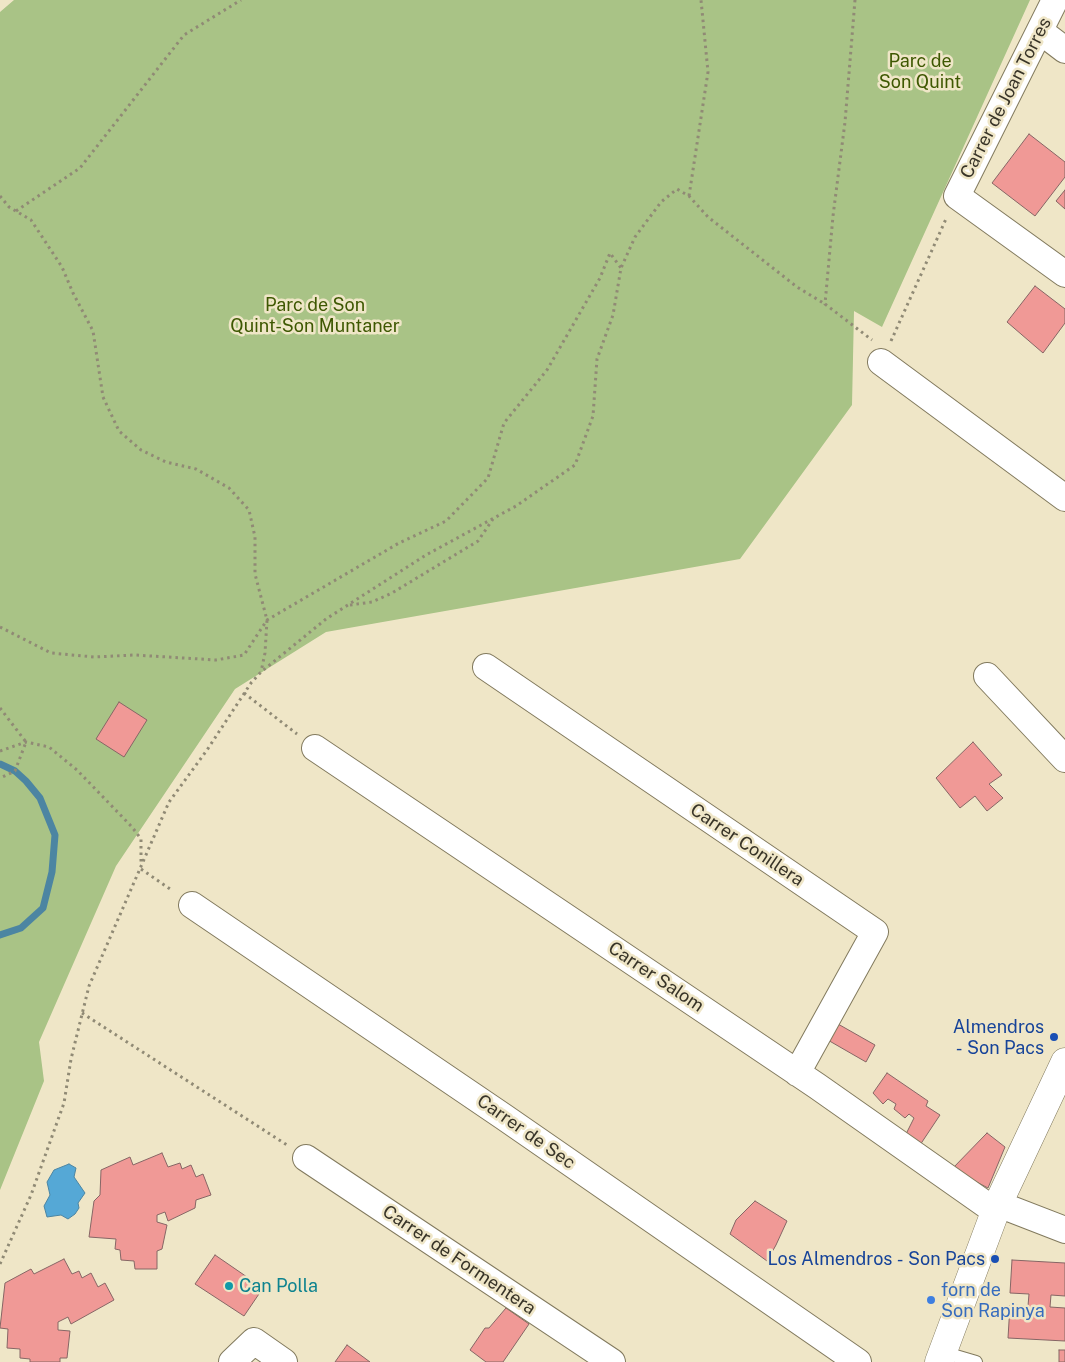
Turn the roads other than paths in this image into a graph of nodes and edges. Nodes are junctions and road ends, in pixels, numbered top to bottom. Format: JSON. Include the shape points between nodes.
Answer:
{"nodes":[{"id":1,"x":1055,"y":0,"type":"edge"},
{"id":2,"x":1040,"y":31,"type":"junction"},
{"id":3,"x":1065,"y":50,"type":"edge"},
{"id":4,"x":1065,"y":274,"type":"edge"},
{"id":5,"x":881,"y":362,"type":"road end"},
{"id":6,"x":1065,"y":498,"type":"edge"},
{"id":7,"x":486,"y":667,"type":"dead end"},
{"id":8,"x":987,"y":676,"type":"dead end"},
{"id":9,"x":315,"y":748,"type":"road end"},
{"id":10,"x":1065,"y":759,"type":"edge"},
{"id":11,"x":192,"y":905,"type":"road end"},
{"id":12,"x":1065,"y":1062,"type":"edge"},
{"id":13,"x":798,"y":1073,"type":"junction"},
{"id":14,"x":306,"y":1158,"type":"road end"},
{"id":15,"x":996,"y":1208,"type":"junction"},
{"id":16,"x":1065,"y":1230,"type":"edge"},
{"id":17,"x":940,"y":1357,"type":"edge"},
{"id":18,"x":232,"y":1362,"type":"edge"},
{"id":19,"x":284,"y":1362,"type":"edge"},
{"id":20,"x":612,"y":1362,"type":"edge"},
{"id":21,"x":858,"y":1362,"type":"edge"},
{"id":22,"x":976,"y":1362,"type":"edge"}],
"edges":[{"from":1,"to":2,"type":"street","name":"Carrer de Joan Torres"},
{"from":2,"to":3,"type":"street"},
{"from":2,"to":4,"type":"street","name":"Carrer de Joan Torres","via":[[957,196]]},
{"from":5,"to":6,"type":"street"},
{"from":7,"to":13,"type":"street","name":"Carrer Conillera","via":[[875,932]]},
{"from":8,"to":10,"type":"street"},
{"from":9,"to":13,"type":"street","name":"Carrer Salom"},
{"from":11,"to":21,"type":"street","name":"Carrer de Sec"},
{"from":12,"to":15,"type":"street"},
{"from":13,"to":15,"type":"street","name":"Carrer Salom"},
{"from":14,"to":20,"type":"street","name":"Carrer de Formentera"},
{"from":15,"to":16,"type":"street","name":"Carrer Salom"},
{"from":15,"to":17,"type":"street"},
{"from":17,"to":22,"type":"lane"},
{"from":18,"to":19,"type":"street","via":[[254,1341]]}]}
